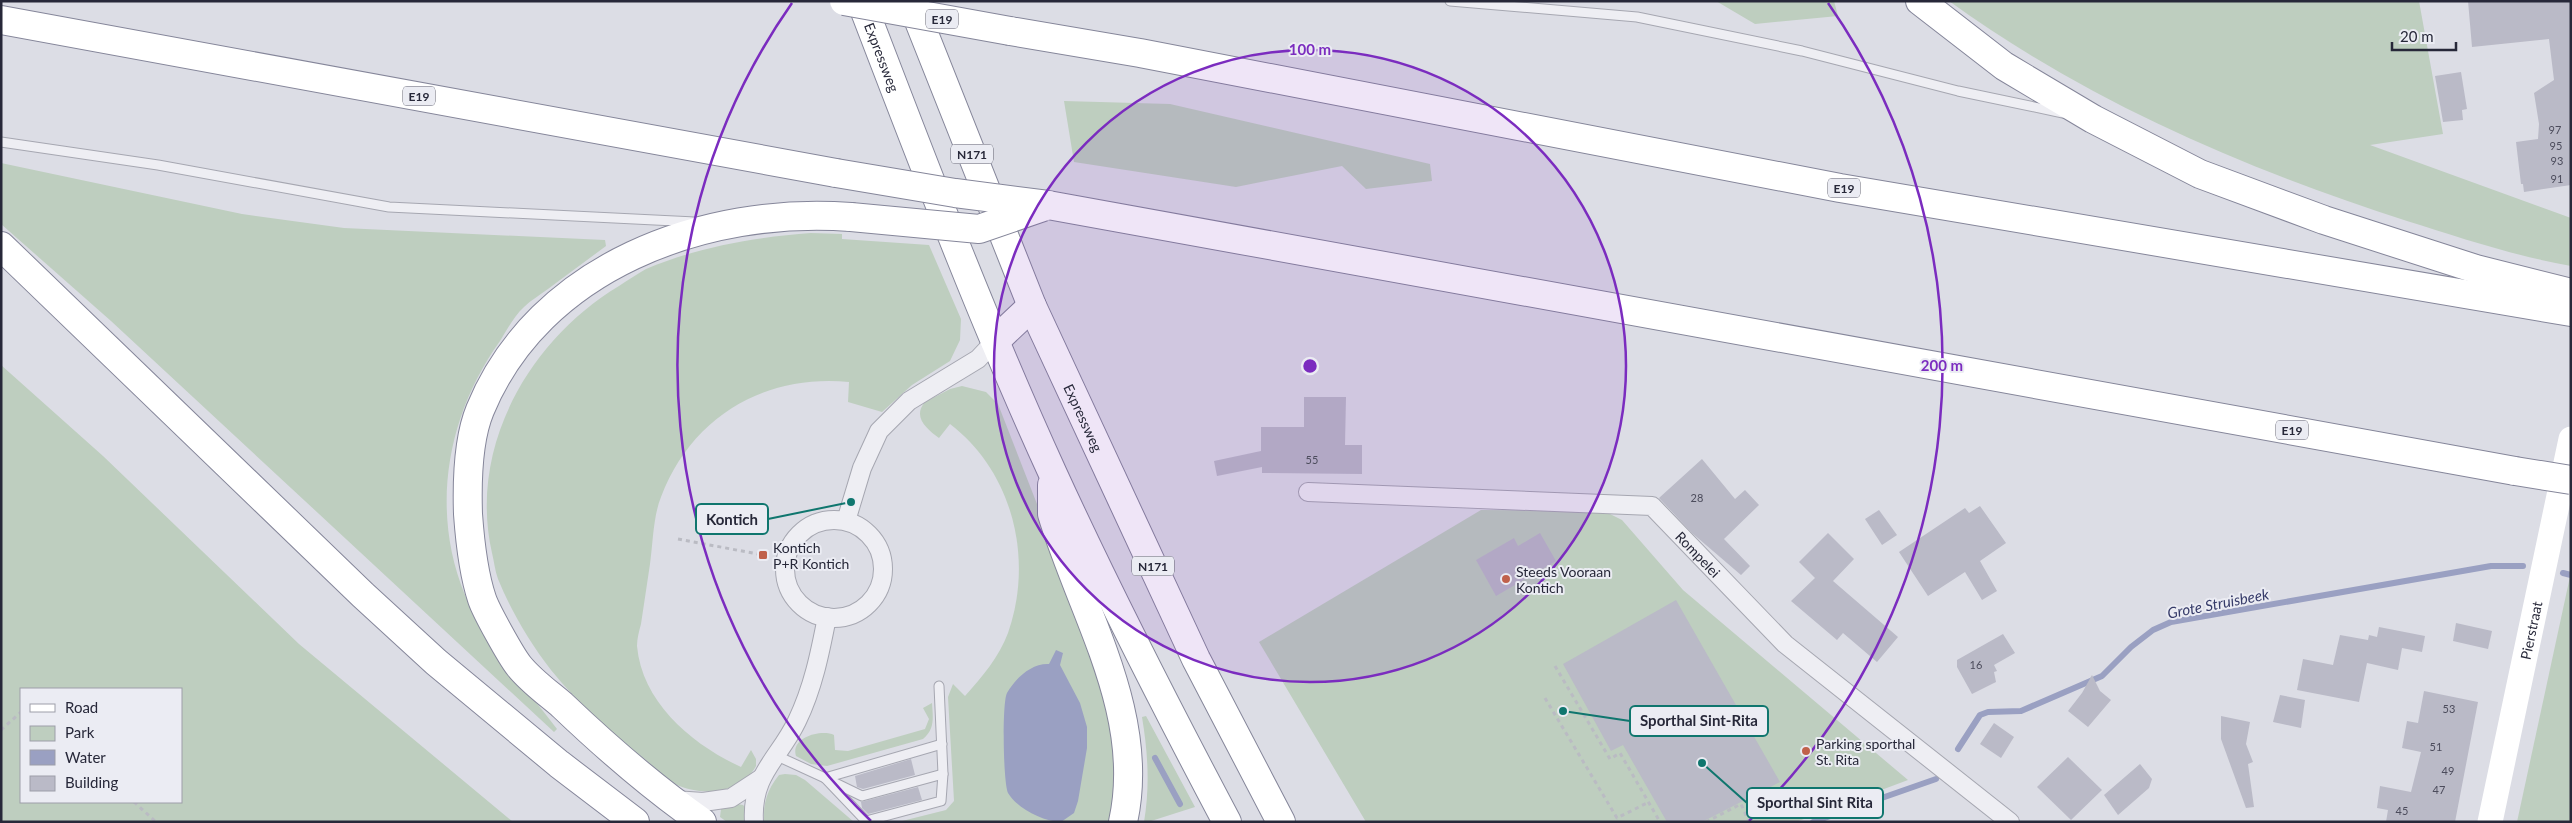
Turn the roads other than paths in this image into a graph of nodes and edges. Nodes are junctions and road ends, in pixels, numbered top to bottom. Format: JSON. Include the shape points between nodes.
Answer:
{"nodes":[{"id":1,"x":844,"y":1,"type":"edge"},
{"id":2,"x":911,"y":1,"type":"edge"},
{"id":3,"x":1450,"y":1,"type":"edge"},
{"id":4,"x":1920,"y":1,"type":"edge"},
{"id":5,"x":874,"y":3,"type":"edge"},
{"id":6,"x":1,"y":20,"type":"edge"},
{"id":7,"x":2093,"y":119,"type":"junction"},
{"id":8,"x":1,"y":142,"type":"edge"},
{"id":9,"x":1048,"y":205,"type":"junction"},
{"id":10,"x":729,"y":224,"type":"junction"},
{"id":11,"x":1,"y":246,"type":"edge"},
{"id":12,"x":2562,"y":300,"type":"edge"},
{"id":13,"x":1032,"y":306,"type":"junction"},
{"id":14,"x":995,"y":341,"type":"junction"},
{"id":15,"x":2571,"y":440,"type":"edge"},
{"id":16,"x":1053,"y":474,"type":"junction"},
{"id":17,"x":2571,"y":480,"type":"edge"},
{"id":18,"x":1308,"y":492,"type":"dead end"},
{"id":19,"x":846,"y":521,"type":"junction"},
{"id":20,"x":827,"y":617,"type":"junction"},
{"id":21,"x":938,"y":686,"type":"dead end"},
{"id":22,"x":942,"y":744,"type":"junction"},
{"id":23,"x":774,"y":754,"type":"junction"},
{"id":24,"x":943,"y":774,"type":"junction"},
{"id":25,"x":825,"y":778,"type":"junction"},
{"id":26,"x":760,"y":779,"type":"junction"},
{"id":27,"x":672,"y":800,"type":"junction"},
{"id":28,"x":634,"y":822,"type":"edge"},
{"id":29,"x":702,"y":822,"type":"edge"},
{"id":30,"x":754,"y":822,"type":"edge"},
{"id":31,"x":1123,"y":822,"type":"edge"},
{"id":32,"x":1226,"y":822,"type":"edge"},
{"id":33,"x":1282,"y":822,"type":"edge"},
{"id":34,"x":2010,"y":822,"type":"edge"},
{"id":35,"x":2490,"y":822,"type":"edge"}],
"edges":[{"from":1,"to":5,"type":"highway","number":"E19","bridge":true},
{"from":2,"to":13,"type":"highway","name":"Expressweg","number":"N171"},
{"from":3,"to":7,"type":"lane","via":[[1637,17],[1802,51],[1958,91]]},
{"from":4,"to":7,"type":"highway","via":[[2004,66]]},
{"from":5,"to":12,"type":"highway","number":"E19","bridge":true,"via":[[1840,188]]},
{"from":5,"to":14,"type":"highway","name":"Expressweg","via":[[958,255]]},
{"from":6,"to":9,"type":"highway","number":"E19","bridge":true,"via":[[836,173]]},
{"from":7,"to":12,"type":"highway","via":[[2200,174],[2315,217],[2476,268]]},
{"from":8,"to":10,"type":"lane","via":[[158,165],[389,207]]},
{"from":9,"to":10,"type":"highway","bridge":true,"via":[[979,229],[851,217],[779,217]]},
{"from":9,"to":17,"type":"highway","number":"E19","bridge":true},
{"from":10,"to":27,"type":"highway","via":[[657,244],[609,266],[568,295],[527,333],[504,362],[479,412],[466,475],[470,544],[482,601],[519,666],[597,738]]},
{"from":11,"to":28,"type":"highway","via":[[363,595],[506,721]]},
{"from":13,"to":14,"type":"highway"},
{"from":13,"to":33,"type":"highway","name":"Expressweg","number":"N171","via":[[1196,659]]},
{"from":14,"to":16,"type":"highway","name":"Expressweg"},
{"from":14,"to":19,"type":"street","via":[[978,359],[909,401],[879,430],[862,468]]},
{"from":15,"to":35,"type":"street","name":"Pierstraat"},
{"from":16,"to":31,"type":"highway","via":[[1052,514],[1113,683],[1126,733],[1129,779]]},
{"from":16,"to":32,"type":"highway","name":"Expressweg","via":[[1144,666]]},
{"from":18,"to":34,"type":"street","name":"Rompelei","via":[[1652,506],[1785,644]]},
{"from":19,"to":20,"type":"street","via":[[871,536],[881,554],[882,578],[876,594],[865,607],[846,616]]},
{"from":19,"to":20,"type":"street","via":[[812,524],[801,532],[786,560],[786,577],[792,593],[803,606]]},
{"from":20,"to":23,"type":"street","via":[[818,665],[797,722]]},
{"from":21,"to":22,"type":"lane"},
{"from":22,"to":24,"type":"lane"},
{"from":22,"to":25,"type":"lane"},
{"from":23,"to":25,"type":"lane"},
{"from":23,"to":26,"type":"street"},
{"from":24,"to":25,"type":"lane","via":[[862,796]]},
{"from":24,"to":25,"type":"lane","via":[[940,801],[866,821]]},
{"from":26,"to":27,"type":"street","via":[[731,798],[703,802]]},
{"from":26,"to":30,"type":"street"},
{"from":27,"to":29,"type":"highway"}]}
